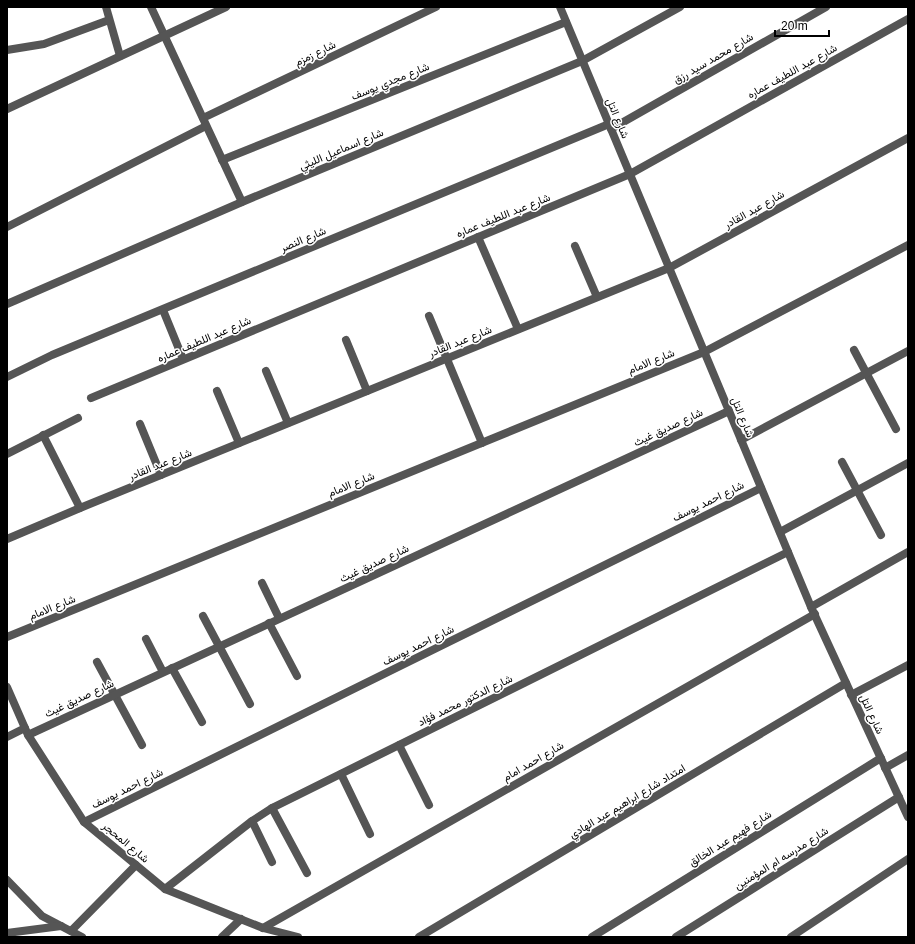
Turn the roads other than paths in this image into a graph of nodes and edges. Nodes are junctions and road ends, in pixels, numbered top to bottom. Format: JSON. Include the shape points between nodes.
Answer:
{"nodes":[{"id":1,"x":106,"y":7,"type":"edge"},
{"id":2,"x":151,"y":7,"type":"edge"},
{"id":3,"x":226,"y":7,"type":"edge"},
{"id":4,"x":436,"y":7,"type":"edge"},
{"id":5,"x":560,"y":7,"type":"edge"},
{"id":6,"x":680,"y":7,"type":"edge"},
{"id":7,"x":826,"y":7,"type":"edge"},
{"id":8,"x":908,"y":19,"type":"edge"},
{"id":9,"x":109,"y":20,"type":"junction"},
{"id":10,"x":566,"y":22,"type":"junction"},
{"id":11,"x":164,"y":36,"type":"junction"},
{"id":12,"x":7,"y":50,"type":"edge"},
{"id":13,"x":120,"y":56,"type":"junction"},
{"id":14,"x":582,"y":61,"type":"junction"},
{"id":15,"x":7,"y":109,"type":"edge"},
{"id":16,"x":205,"y":122,"type":"junction"},
{"id":17,"x":610,"y":126,"type":"junction"},
{"id":18,"x":908,"y":138,"type":"edge"},
{"id":19,"x":222,"y":160,"type":"junction"},
{"id":20,"x":630,"y":174,"type":"junction"},
{"id":21,"x":242,"y":202,"type":"junction"},
{"id":22,"x":7,"y":228,"type":"edge"},
{"id":23,"x":478,"y":237,"type":"junction"},
{"id":24,"x":908,"y":245,"type":"edge"},
{"id":25,"x":575,"y":246,"type":"dead end"},
{"id":26,"x":669,"y":268,"type":"junction"},
{"id":27,"x":597,"y":297,"type":"junction"},
{"id":28,"x":7,"y":304,"type":"edge"},
{"id":29,"x":163,"y":310,"type":"junction"},
{"id":30,"x":429,"y":316,"type":"dead end"},
{"id":31,"x":518,"y":329,"type":"junction"},
{"id":32,"x":346,"y":340,"type":"dead end"},
{"id":33,"x":854,"y":350,"type":"dead end"},
{"id":34,"x":908,"y":351,"type":"edge"},
{"id":35,"x":704,"y":352,"type":"junction"},
{"id":36,"x":447,"y":358,"type":"junction"},
{"id":37,"x":184,"y":359,"type":"junction"},
{"id":38,"x":266,"y":371,"type":"dead end"},
{"id":39,"x":866,"y":373,"type":"junction"},
{"id":40,"x":7,"y":377,"type":"edge"},
{"id":41,"x":217,"y":391,"type":"dead end"},
{"id":42,"x":367,"y":391,"type":"junction"},
{"id":43,"x":91,"y":398,"type":"dead end"},
{"id":44,"x":729,"y":411,"type":"junction"},
{"id":45,"x":78,"y":418,"type":"dead end"},
{"id":46,"x":288,"y":423,"type":"junction"},
{"id":47,"x":140,"y":424,"type":"dead end"},
{"id":48,"x":896,"y":429,"type":"dead end"},
{"id":49,"x":43,"y":435,"type":"junction"},
{"id":50,"x":741,"y":440,"type":"junction"},
{"id":51,"x":482,"y":442,"type":"junction"},
{"id":52,"x":239,"y":443,"type":"junction"},
{"id":53,"x":7,"y":454,"type":"edge"},
{"id":54,"x":842,"y":462,"type":"dead end"},
{"id":55,"x":907,"y":467,"type":"edge"},
{"id":56,"x":161,"y":475,"type":"junction"},
{"id":57,"x":761,"y":488,"type":"junction"},
{"id":58,"x":857,"y":490,"type":"junction"},
{"id":59,"x":80,"y":508,"type":"junction"},
{"id":60,"x":780,"y":532,"type":"junction"},
{"id":61,"x":881,"y":535,"type":"dead end"},
{"id":62,"x":7,"y":539,"type":"edge"},
{"id":63,"x":788,"y":552,"type":"junction"},
{"id":64,"x":908,"y":552,"type":"edge"},
{"id":65,"x":262,"y":583,"type":"dead end"},
{"id":66,"x":813,"y":610,"type":"junction"},
{"id":67,"x":202,"y":616,"type":"dead end"},
{"id":68,"x":279,"y":618,"type":"junction"},
{"id":69,"x":269,"y":623,"type":"junction"},
{"id":70,"x":7,"y":637,"type":"edge"},
{"id":71,"x":146,"y":639,"type":"dead end"},
{"id":72,"x":219,"y":646,"type":"junction"},
{"id":73,"x":98,"y":662,"type":"dead end"},
{"id":74,"x":908,"y":666,"type":"edge"},
{"id":75,"x":172,"y":668,"type":"junction"},
{"id":76,"x":163,"y":672,"type":"junction"},
{"id":77,"x":297,"y":676,"type":"dead end"},
{"id":78,"x":846,"y":683,"type":"junction"},
{"id":79,"x":7,"y":687,"type":"edge"},
{"id":80,"x":114,"y":694,"type":"junction"},
{"id":81,"x":851,"y":695,"type":"junction"},
{"id":82,"x":250,"y":704,"type":"dead end"},
{"id":83,"x":202,"y":722,"type":"dead end"},
{"id":84,"x":26,"y":731,"type":"junction"},
{"id":85,"x":7,"y":737,"type":"edge"},
{"id":86,"x":142,"y":745,"type":"dead end"},
{"id":87,"x":399,"y":745,"type":"junction"},
{"id":88,"x":908,"y":755,"type":"edge"},
{"id":89,"x":881,"y":758,"type":"junction"},
{"id":90,"x":885,"y":768,"type":"junction"},
{"id":91,"x":341,"y":774,"type":"junction"},
{"id":92,"x":899,"y":797,"type":"junction"},
{"id":93,"x":429,"y":805,"type":"dead end"},
{"id":94,"x":272,"y":808,"type":"junction"},
{"id":95,"x":908,"y":817,"type":"edge"},
{"id":96,"x":252,"y":821,"type":"junction"},
{"id":97,"x":84,"y":822,"type":"junction"},
{"id":98,"x":370,"y":834,"type":"dead end"},
{"id":99,"x":908,"y":859,"type":"edge"},
{"id":100,"x":272,"y":862,"type":"dead end"},
{"id":101,"x":136,"y":865,"type":"junction"},
{"id":102,"x":307,"y":873,"type":"dead end"},
{"id":103,"x":7,"y":880,"type":"edge"},
{"id":104,"x":165,"y":889,"type":"junction"},
{"id":105,"x":241,"y":919,"type":"junction"},
{"id":106,"x":61,"y":926,"type":"junction"},
{"id":107,"x":263,"y":928,"type":"junction"},
{"id":108,"x":71,"y":931,"type":"junction"},
{"id":109,"x":7,"y":933,"type":"edge"},
{"id":110,"x":82,"y":937,"type":"edge"},
{"id":111,"x":222,"y":937,"type":"edge"},
{"id":112,"x":298,"y":937,"type":"edge"},
{"id":113,"x":419,"y":937,"type":"edge"},
{"id":114,"x":592,"y":937,"type":"edge"},
{"id":115,"x":676,"y":937,"type":"edge"},
{"id":116,"x":790,"y":937,"type":"edge"}],
"edges":[{"from":1,"to":9,"type":"street"},
{"from":2,"to":11,"type":"street"},
{"from":3,"to":11,"type":"street"},
{"from":4,"to":16,"type":"street","name":"شارع زمزم"},
{"from":5,"to":10,"type":"street","name":"شارع التل"},
{"from":6,"to":14,"type":"street","name":"شارع اسماعيل الليثي"},
{"from":7,"to":17,"type":"street","name":"شارع محمد سيد رزق"},
{"from":8,"to":20,"type":"street","name":"شارع عبد اللطيف عماره"},
{"from":9,"to":12,"type":"street","via":[[44,44]]},
{"from":9,"to":13,"type":"street"},
{"from":10,"to":14,"type":"street","name":"شارع التل"},
{"from":10,"to":19,"type":"street","name":"شارع مجدي يوسف"},
{"from":11,"to":13,"type":"street"},
{"from":11,"to":16,"type":"street"},
{"from":13,"to":15,"type":"street"},
{"from":14,"to":17,"type":"street","name":"شارع التل"},
{"from":14,"to":21,"type":"street","name":"شارع اسماعيل الليثي"},
{"from":16,"to":19,"type":"street"},
{"from":16,"to":22,"type":"street","name":"شارع زمزم"},
{"from":17,"to":20,"type":"street","name":"شارع التل"},
{"from":17,"to":29,"type":"street","name":"شارع النصر"},
{"from":18,"to":26,"type":"street","name":"شارع عبد القادر"},
{"from":19,"to":21,"type":"street"},
{"from":20,"to":23,"type":"street","name":"شارع عبد اللطيف عماره"},
{"from":20,"to":26,"type":"street","name":"شارع التل"},
{"from":21,"to":28,"type":"street","name":"شارع اسماعيل الليثي"},
{"from":23,"to":31,"type":"street"},
{"from":23,"to":37,"type":"street","name":"شارع عبد اللطيف عماره"},
{"from":24,"to":35,"type":"street","name":"شارع الامام"},
{"from":25,"to":27,"type":"street"},
{"from":26,"to":27,"type":"street","name":"شارع عبد القادر"},
{"from":26,"to":35,"type":"street","name":"شارع التل"},
{"from":27,"to":31,"type":"street","name":"شارع عبد القادر"},
{"from":29,"to":37,"type":"street"},
{"from":29,"to":40,"type":"street","name":"شارع النصر"},
{"from":30,"to":36,"type":"street"},
{"from":31,"to":36,"type":"street","name":"شارع عبد القادر"},
{"from":32,"to":42,"type":"street"},
{"from":33,"to":39,"type":"street"},
{"from":34,"to":39,"type":"street"},
{"from":35,"to":44,"type":"street","name":"شارع التل"},
{"from":35,"to":51,"type":"street","name":"شارع الامام"},
{"from":36,"to":42,"type":"street","name":"شارع عبد القادر"},
{"from":36,"to":51,"type":"street"},
{"from":37,"to":43,"type":"street","name":"شارع عبد اللطيف عماره"},
{"from":38,"to":46,"type":"street"},
{"from":39,"to":48,"type":"street"},
{"from":39,"to":50,"type":"street"},
{"from":41,"to":52,"type":"street"},
{"from":42,"to":46,"type":"street","name":"شارع عبد القادر"},
{"from":44,"to":50,"type":"street","name":"شارع التل"},
{"from":44,"to":68,"type":"street","name":"شارع صديق غيث"},
{"from":45,"to":49,"type":"street"},
{"from":46,"to":52,"type":"street","name":"شارع عبد القادر"},
{"from":47,"to":56,"type":"street"},
{"from":49,"to":53,"type":"street"},
{"from":49,"to":59,"type":"street"},
{"from":50,"to":57,"type":"street","name":"شارع التل"},
{"from":51,"to":70,"type":"street","name":"شارع الامام"},
{"from":52,"to":56,"type":"street","name":"شارع عبد القادر"},
{"from":54,"to":58,"type":"street"},
{"from":55,"to":58,"type":"street"},
{"from":56,"to":59,"type":"street","name":"شارع عبد القادر"},
{"from":57,"to":60,"type":"street","name":"شارع التل"},
{"from":57,"to":97,"type":"street","name":"شارع احمد يوسف"},
{"from":58,"to":60,"type":"street"},
{"from":58,"to":61,"type":"street"},
{"from":59,"to":62,"type":"street","name":"شارع عبد القادر"},
{"from":60,"to":63,"type":"street","name":"شارع التل"},
{"from":63,"to":66,"type":"street","name":"شارع التل"},
{"from":63,"to":87,"type":"street","name":"شارع الدكتور محمد فؤاد"},
{"from":64,"to":66,"type":"street","name":"شارع احمد امام"},
{"from":65,"to":68,"type":"street"},
{"from":66,"to":78,"type":"street","name":"شارع التل"},
{"from":66,"to":107,"type":"street","name":"شارع احمد امام"},
{"from":67,"to":72,"type":"street"},
{"from":68,"to":69,"type":"street","name":"شارع صديق غيث"},
{"from":69,"to":72,"type":"street","name":"شارع صديق غيث"},
{"from":69,"to":77,"type":"street"},
{"from":71,"to":76,"type":"street"},
{"from":72,"to":75,"type":"street","name":"شارع صديق غيث"},
{"from":72,"to":82,"type":"street"},
{"from":73,"to":80,"type":"street"},
{"from":74,"to":81,"type":"street"},
{"from":75,"to":76,"type":"street","name":"شارع صديق غيث"},
{"from":75,"to":83,"type":"street"},
{"from":76,"to":80,"type":"street","name":"شارع صديق غيث"},
{"from":78,"to":81,"type":"street","name":"شارع التل"},
{"from":78,"to":113,"type":"street","name":"امتداد شارع ابراهيم عبد الهادي"},
{"from":79,"to":84,"type":"street","name":"شارع المحجر"},
{"from":80,"to":84,"type":"street","name":"شارع صديق غيث"},
{"from":80,"to":86,"type":"street"},
{"from":81,"to":89,"type":"street","name":"شارع التل"},
{"from":84,"to":85,"type":"street","name":"شارع صديق غيث"},
{"from":84,"to":97,"type":"street","name":"شارع المحجر"},
{"from":87,"to":91,"type":"street","name":"شارع الدكتور محمد فؤاد"},
{"from":87,"to":93,"type":"street"},
{"from":88,"to":90,"type":"street"},
{"from":89,"to":90,"type":"street","name":"شارع التل"},
{"from":89,"to":114,"type":"street","name":"شارع فهيم عبد الخالق"},
{"from":90,"to":92,"type":"street","name":"شارع التل"},
{"from":91,"to":94,"type":"street","name":"شارع الدكتور محمد فؤاد"},
{"from":91,"to":98,"type":"street"},
{"from":92,"to":95,"type":"street","name":"شارع التل"},
{"from":92,"to":115,"type":"street","name":"شارع مدرسه ام المؤمنين"},
{"from":94,"to":96,"type":"street","name":"شارع الدكتور محمد فؤاد"},
{"from":94,"to":102,"type":"street"},
{"from":96,"to":100,"type":"street"},
{"from":96,"to":104,"type":"street","name":"شارع الدكتور محمد فؤاد"},
{"from":97,"to":101,"type":"street","name":"شارع المحجر"},
{"from":99,"to":116,"type":"street"},
{"from":101,"to":104,"type":"street","name":"شارع المحجر"},
{"from":101,"to":108,"type":"street"},
{"from":103,"to":106,"type":"street","via":[[42,916]]},
{"from":104,"to":105,"type":"street","name":"شارع المحجر"},
{"from":105,"to":107,"type":"street","name":"شارع المحجر"},
{"from":105,"to":111,"type":"street"},
{"from":106,"to":108,"type":"street"},
{"from":106,"to":109,"type":"street"},
{"from":107,"to":112,"type":"street","name":"شارع المحجر"},
{"from":108,"to":110,"type":"street"}]}
